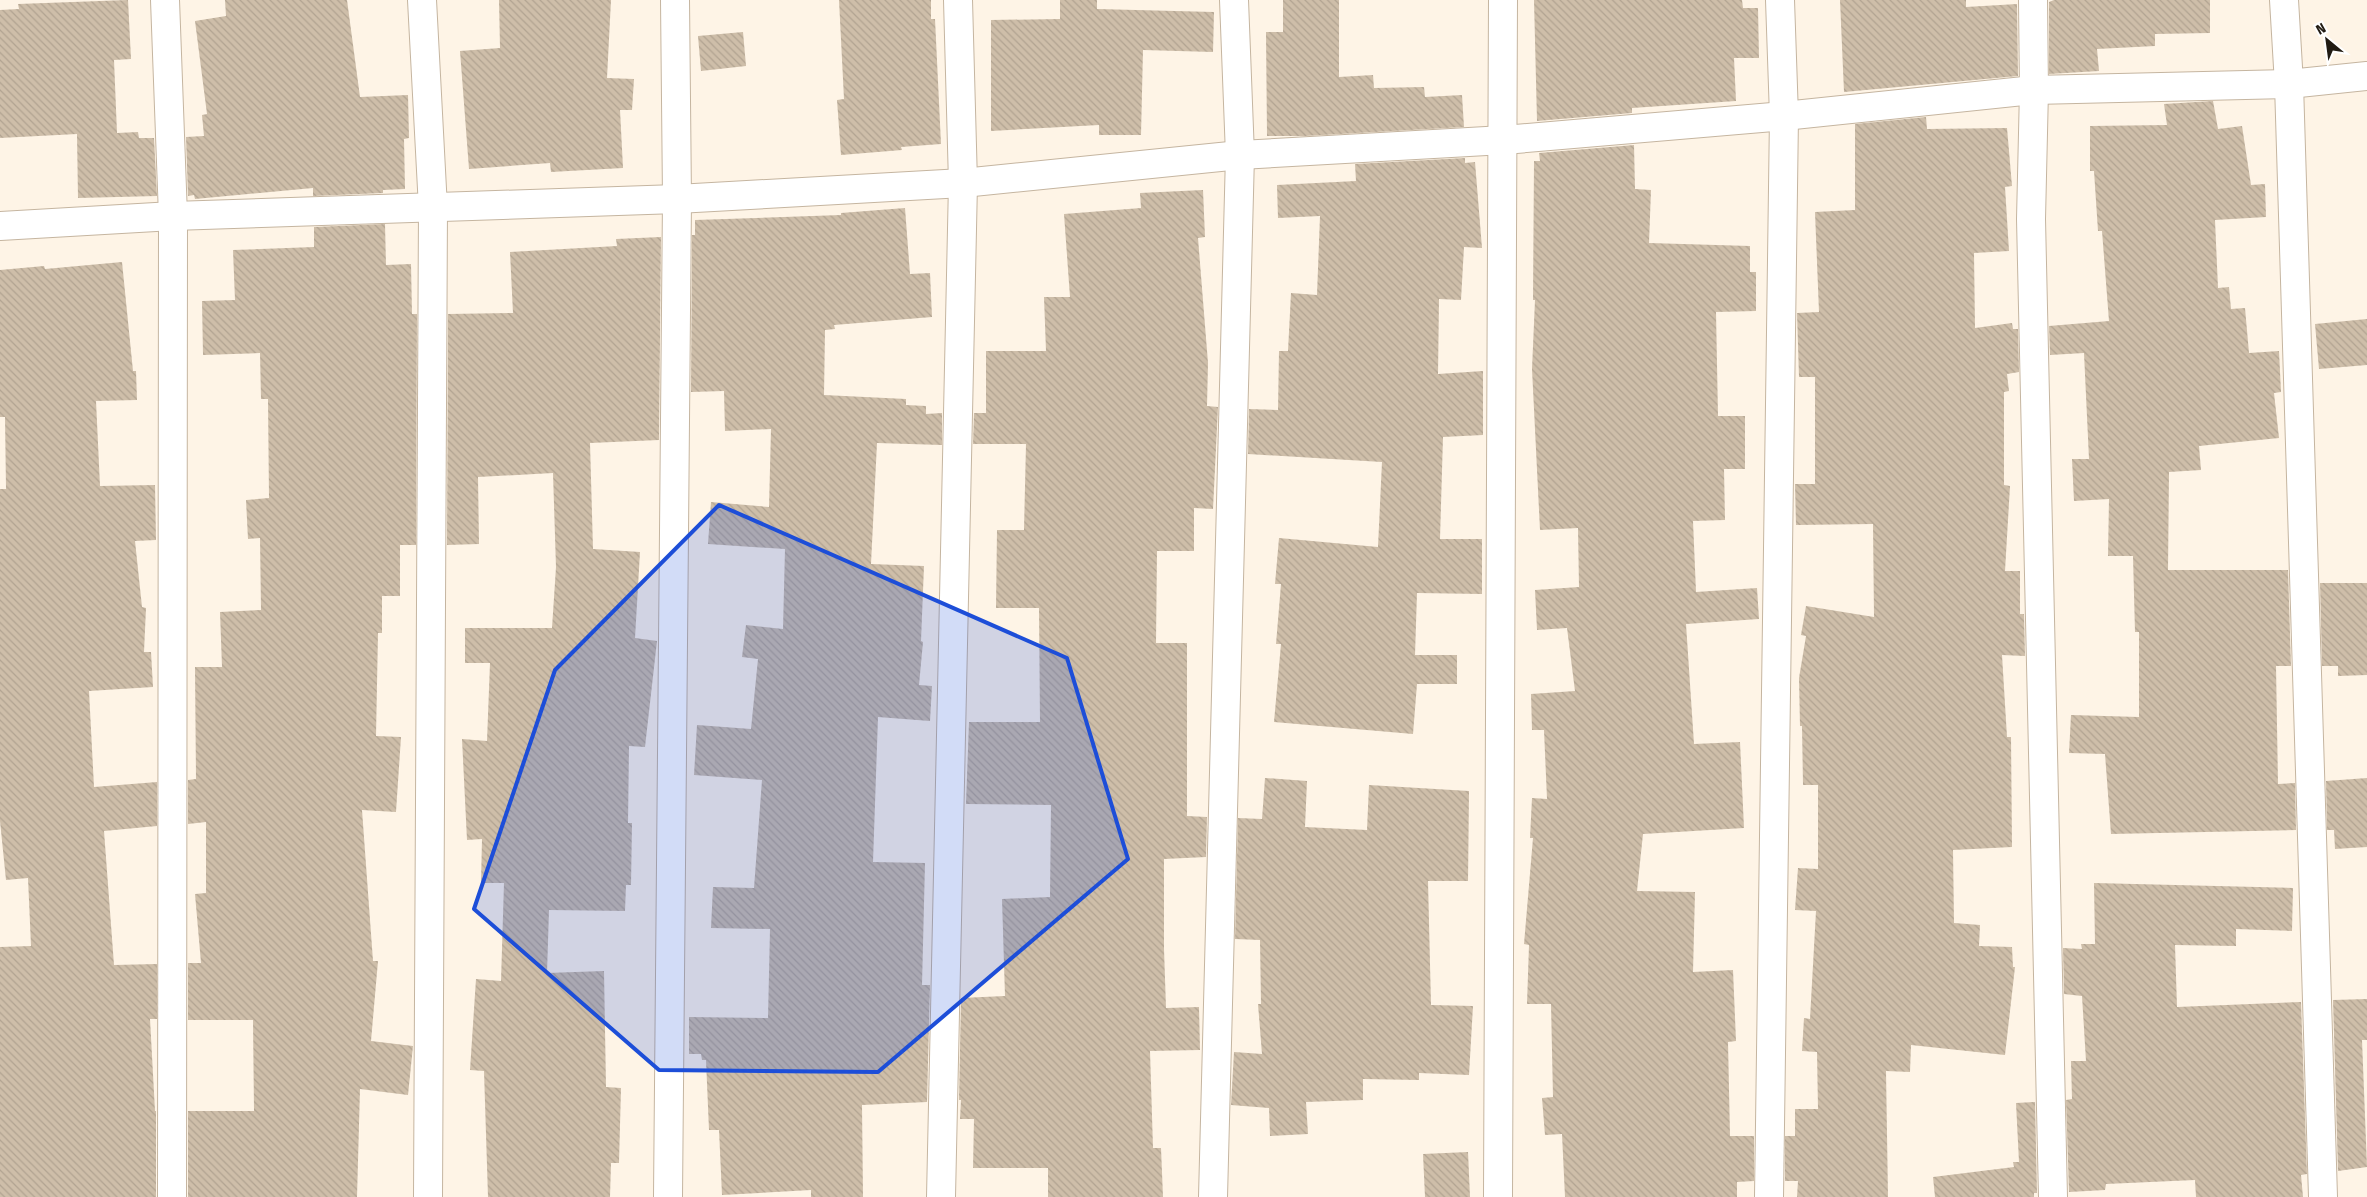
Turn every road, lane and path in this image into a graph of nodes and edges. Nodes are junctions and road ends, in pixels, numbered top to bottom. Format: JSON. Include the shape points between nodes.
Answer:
{"nodes":[{"id":1,"x":165,"y":0,"type":"edge"},
{"id":2,"x":422,"y":0,"type":"edge"},
{"id":3,"x":675,"y":0,"type":"edge"},
{"id":4,"x":958,"y":0,"type":"edge"},
{"id":5,"x":1234,"y":0,"type":"edge"},
{"id":6,"x":1503,"y":0,"type":"edge"},
{"id":7,"x":1780,"y":0,"type":"edge"},
{"id":8,"x":2033,"y":0,"type":"edge"},
{"id":9,"x":2284,"y":0,"type":"edge"},
{"id":10,"x":2367,"y":76,"type":"edge"},
{"id":11,"x":2289,"y":84,"type":"junction"},
{"id":12,"x":2034,"y":90,"type":"junction"},
{"id":13,"x":1784,"y":116,"type":"junction"},
{"id":14,"x":1504,"y":140,"type":"junction"},
{"id":15,"x":1240,"y":155,"type":"junction"},
{"id":16,"x":963,"y":183,"type":"junction"},
{"id":17,"x":677,"y":199,"type":"junction"},
{"id":18,"x":433,"y":208,"type":"junction"},
{"id":19,"x":173,"y":216,"type":"junction"},
{"id":20,"x":0,"y":226,"type":"edge"},
{"id":21,"x":172,"y":1197,"type":"edge"},
{"id":22,"x":428,"y":1197,"type":"edge"},
{"id":23,"x":668,"y":1197,"type":"edge"},
{"id":24,"x":941,"y":1197,"type":"edge"},
{"id":25,"x":1213,"y":1197,"type":"edge"},
{"id":26,"x":1498,"y":1197,"type":"edge"},
{"id":27,"x":1769,"y":1197,"type":"edge"},
{"id":28,"x":2053,"y":1197,"type":"edge"},
{"id":29,"x":2323,"y":1197,"type":"edge"}],
"edges":[{"from":1,"to":19,"type":"street"},
{"from":2,"to":18,"type":"street"},
{"from":3,"to":17,"type":"street"},
{"from":4,"to":16,"type":"street"},
{"from":5,"to":15,"type":"street"},
{"from":6,"to":14,"type":"street"},
{"from":7,"to":13,"type":"street"},
{"from":8,"to":12,"type":"street"},
{"from":9,"to":11,"type":"street"},
{"from":10,"to":11,"type":"street"},
{"from":11,"to":12,"type":"street"},
{"from":11,"to":29,"type":"street"},
{"from":12,"to":13,"type":"street"},
{"from":12,"to":28,"type":"street","via":[[2031,219]]},
{"from":13,"to":14,"type":"street"},
{"from":13,"to":27,"type":"street"},
{"from":14,"to":15,"type":"street"},
{"from":14,"to":26,"type":"street"},
{"from":15,"to":16,"type":"street"},
{"from":15,"to":25,"type":"street"},
{"from":16,"to":17,"type":"street"},
{"from":16,"to":24,"type":"street"},
{"from":17,"to":18,"type":"street"},
{"from":17,"to":23,"type":"street"},
{"from":18,"to":19,"type":"street"},
{"from":18,"to":22,"type":"street"},
{"from":19,"to":20,"type":"street"},
{"from":19,"to":21,"type":"street"}]}
